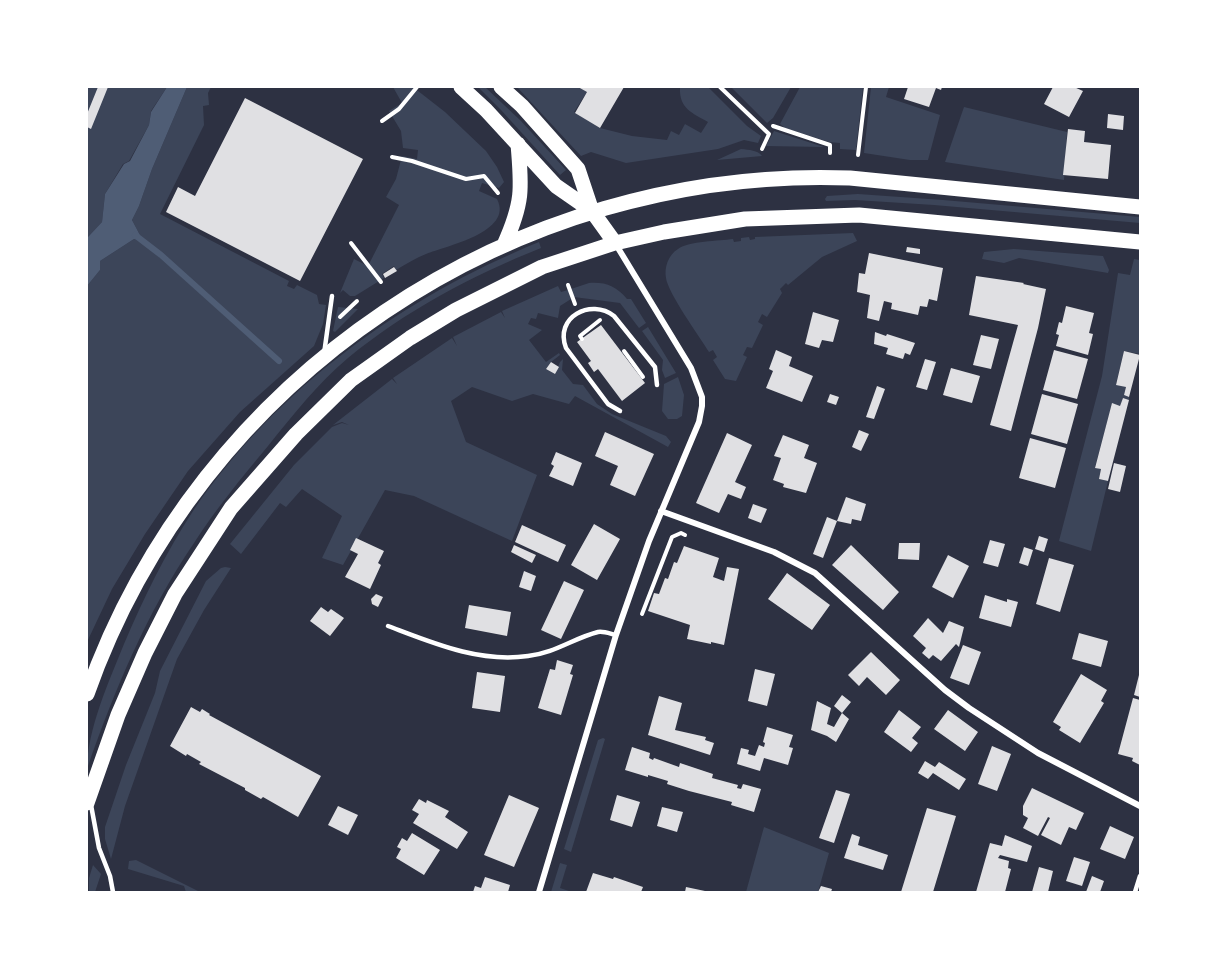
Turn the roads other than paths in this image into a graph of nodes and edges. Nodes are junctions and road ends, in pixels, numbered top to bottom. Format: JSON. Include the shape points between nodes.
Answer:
{"nodes":[{"id":1,"x":461,"y":87,"type":"edge"},
{"id":2,"x":501,"y":87,"type":"edge"},
{"id":3,"x":518,"y":144,"type":"junction"},
{"id":4,"x":1140,"y":207,"type":"edge"},
{"id":5,"x":592,"y":211,"type":"junction"},
{"id":6,"x":1140,"y":242,"type":"edge"},
{"id":7,"x":615,"y":243,"type":"junction"},
{"id":8,"x":504,"y":245,"type":"junction"},
{"id":9,"x":332,"y":296,"type":"dead end"},
{"id":10,"x":324,"y":356,"type":"junction"},
{"id":11,"x":657,"y":385,"type":"dead end"},
{"id":12,"x":620,"y":411,"type":"dead end"},
{"id":13,"x":661,"y":511,"type":"junction"},
{"id":14,"x":388,"y":626,"type":"dead end"},
{"id":15,"x":616,"y":635,"type":"junction"},
{"id":16,"x":87,"y":694,"type":"edge"},
{"id":17,"x":88,"y":799,"type":"edge"},
{"id":18,"x":1140,"y":806,"type":"edge"},
{"id":19,"x":1140,"y":876,"type":"edge"},
{"id":20,"x":113,"y":892,"type":"edge"},
{"id":21,"x":539,"y":892,"type":"edge"},
{"id":22,"x":1135,"y":892,"type":"edge"}],
"edges":[{"from":1,"to":3,"type":"main road"},
{"from":2,"to":5,"type":"main road","via":[[578,169]]},
{"from":3,"to":5,"type":"main road","via":[[556,186]]},
{"from":3,"to":8,"type":"main road","via":[[521,200]]},
{"from":4,"to":5,"type":"main road","via":[[813,176],[740,181],[644,197]]},
{"from":5,"to":7,"type":"main road"},
{"from":5,"to":8,"type":"main road"},
{"from":6,"to":7,"type":"main road","via":[[858,215],[745,219]]},
{"from":7,"to":13,"type":"street","via":[[691,368],[702,397],[699,422]]},
{"from":7,"to":17,"type":"main road","via":[[542,267],[456,310],[351,380],[296,434],[231,508],[175,594],[118,715]]},
{"from":8,"to":10,"type":"main road","via":[[405,299]]},
{"from":9,"to":10,"type":"lane"},
{"from":10,"to":16,"type":"main road","via":[[255,419],[199,485],[156,547],[120,615]]},
{"from":11,"to":12,"type":"lane","via":[[655,367],[614,316],[594,308],[570,318],[563,330],[566,348],[608,404]]},
{"from":13,"to":15,"type":"street"},
{"from":13,"to":18,"type":"street","via":[[774,552],[815,573],[969,708],[1038,753]]},
{"from":14,"to":15,"type":"lane","via":[[439,646],[502,657],[554,651],[600,632]]},
{"from":15,"to":21,"type":"street"},
{"from":17,"to":20,"type":"lane"},
{"from":19,"to":22,"type":"lane"}]}
